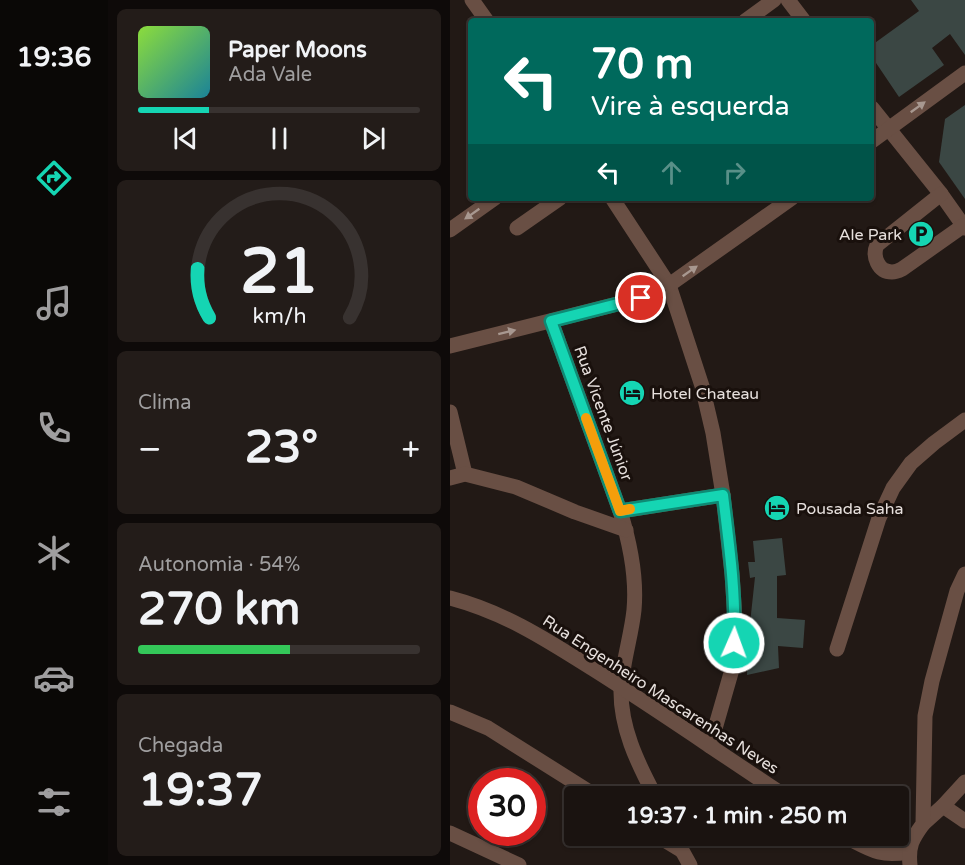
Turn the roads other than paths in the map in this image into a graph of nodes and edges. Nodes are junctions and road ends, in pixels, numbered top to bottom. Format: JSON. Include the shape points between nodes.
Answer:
{"nodes":[{"id":1,"x":472,"y":0,"type":"edge"},
{"id":2,"x":774,"y":0,"type":"edge"},
{"id":3,"x":788,"y":0,"type":"edge"},
{"id":4,"x":485,"y":18,"type":"edge"},
{"id":5,"x":749,"y":18,"type":"edge"},
{"id":6,"x":802,"y":18,"type":"edge"},
{"id":7,"x":965,"y":73,"type":"edge"},
{"id":8,"x":874,"y":111,"type":"edge"},
{"id":9,"x":888,"y":129,"type":"junction"},
{"id":10,"x":874,"y":140,"type":"edge"},
{"id":11,"x":941,"y":194,"type":"junction"},
{"id":12,"x":491,"y":201,"type":"edge"},
{"id":13,"x":556,"y":201,"type":"edge"},
{"id":14,"x":614,"y":201,"type":"edge"},
{"id":15,"x":788,"y":201,"type":"edge"},
{"id":16,"x":964,"y":227,"type":"edge"},
{"id":17,"x":517,"y":228,"type":"dead end"},
{"id":18,"x":450,"y":230,"type":"edge"},
{"id":19,"x":669,"y":285,"type":"junction"},
{"id":20,"x":551,"y":321,"type":"junction"},
{"id":21,"x":450,"y":346,"type":"edge"},
{"id":22,"x":450,"y":412,"type":"edge"},
{"id":23,"x":965,"y":420,"type":"edge"},
{"id":24,"x":457,"y":476,"type":"edge"},
{"id":25,"x":723,"y":495,"type":"junction"},
{"id":26,"x":620,"y":511,"type":"junction"},
{"id":27,"x":626,"y":530,"type":"junction"},
{"id":28,"x":965,"y":574,"type":"edge"},
{"id":29,"x":450,"y":598,"type":"edge"},
{"id":30,"x":837,"y":649,"type":"dead end"},
{"id":31,"x":620,"y":686,"type":"junction"},
{"id":32,"x":450,"y":712,"type":"edge"},
{"id":33,"x":710,"y":746,"type":"junction"},
{"id":34,"x":965,"y":782,"type":"edge"},
{"id":35,"x":580,"y":786,"type":"edge"},
{"id":36,"x":650,"y":786,"type":"edge"},
{"id":37,"x":770,"y":786,"type":"edge"},
{"id":38,"x":943,"y":806,"type":"junction"},
{"id":39,"x":965,"y":821,"type":"edge"},
{"id":40,"x":923,"y":824,"type":"junction"},
{"id":41,"x":450,"y":833,"type":"edge"},
{"id":42,"x":674,"y":846,"type":"edge"},
{"id":43,"x":679,"y":846,"type":"edge"},
{"id":44,"x":863,"y":846,"type":"edge"},
{"id":45,"x":681,"y":850,"type":"junction"},
{"id":46,"x":909,"y":859,"type":"edge"},
{"id":47,"x":519,"y":865,"type":"edge"},
{"id":48,"x":690,"y":865,"type":"edge"}],
"edges":[{"from":1,"to":4,"type":"street"},
{"from":2,"to":5,"type":"street"},
{"from":3,"to":6,"type":"street"},
{"from":9,"to":7,"type":"street","one_way":true},
{"from":8,"to":9,"type":"street"},
{"from":9,"to":10,"type":"street"},
{"from":9,"to":11,"type":"street"},
{"from":11,"to":16,"type":"street"},
{"from":11,"to":16,"type":"street","via":[[877,245],[875,260],[893,273]]},
{"from":12,"to":18,"type":"street","one_way":true},
{"from":13,"to":17,"type":"street"},
{"from":14,"to":19,"type":"street"},
{"from":19,"to":15,"type":"street","one_way":true},
{"from":19,"to":20,"type":"street","via":[[641,298]]},
{"from":19,"to":25,"type":"street","via":[[702,386]]},
{"from":21,"to":20,"type":"street","one_way":true},
{"from":20,"to":26,"type":"street","name":"Rua Vicente Júnior"},
{"from":22,"to":24,"type":"street"},
{"from":23,"to":30,"type":"street","via":[[911,463],[892,488]]},
{"from":24,"to":27,"type":"street","via":[[516,487]]},
{"from":25,"to":26,"type":"street"},
{"from":25,"to":33,"type":"street","via":[[735,608],[733,666]]},
{"from":26,"to":27,"type":"street","name":"Rua Vicente Júnior"},
{"from":27,"to":31,"type":"street","name":"Rua Vicente Júnior","via":[[633,566],[634,610]]},
{"from":28,"to":40,"type":"street","via":[[957,591],[925,716]]},
{"from":29,"to":31,"type":"street","name":"Rua Engenheiro Mascarenhas Neves","via":[[474,604],[532,631]]},
{"from":31,"to":33,"type":"street","name":"Rua Engenheiro Mascarenhas Neves"},
{"from":31,"to":36,"type":"street","name":"Rua Vicente Júnior","via":[[626,731]]},
{"from":32,"to":35,"type":"street","via":[[488,728]]},
{"from":33,"to":37,"type":"street","name":"Rua Engenheiro Mascarenhas Neves"},
{"from":34,"to":38,"type":"street"},
{"from":38,"to":39,"type":"street"},
{"from":38,"to":40,"type":"street"},
{"from":40,"to":46,"type":"street","via":[[913,838]]},
{"from":41,"to":47,"type":"street"},
{"from":42,"to":45,"type":"street"},
{"from":43,"to":45,"type":"street"},
{"from":44,"to":46,"type":"street"},
{"from":45,"to":48,"type":"street"}]}
